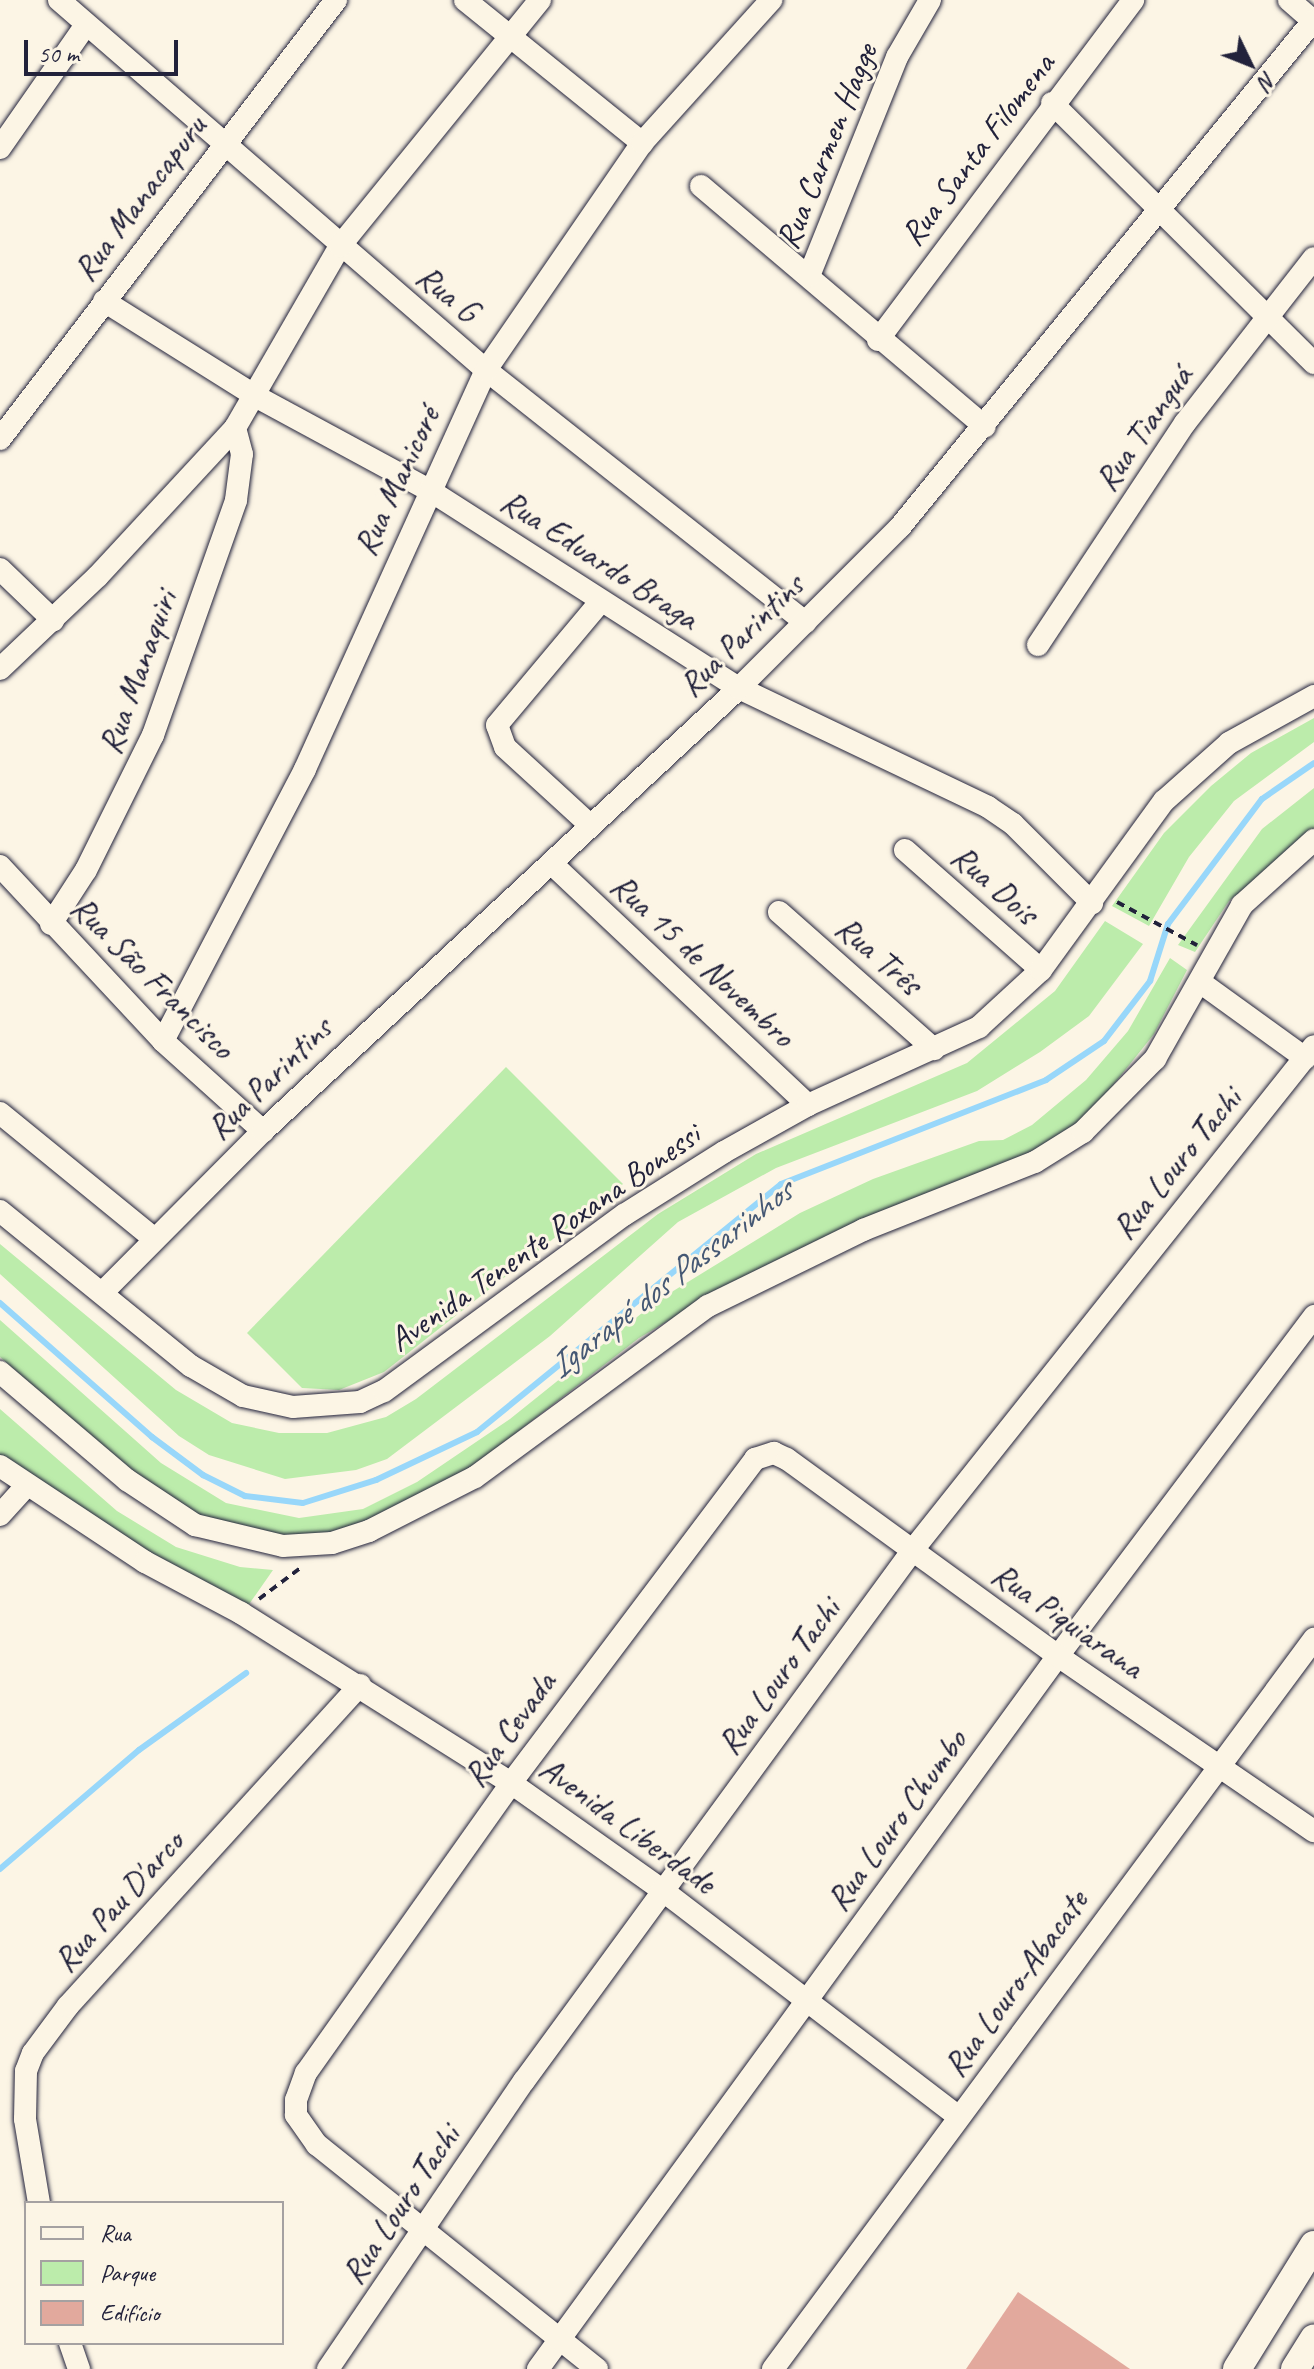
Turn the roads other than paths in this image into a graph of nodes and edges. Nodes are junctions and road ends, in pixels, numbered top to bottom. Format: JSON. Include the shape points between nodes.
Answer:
{"nodes":[{"id":1,"x":59,"y":0,"type":"edge"},
{"id":2,"x":336,"y":0,"type":"edge"},
{"id":3,"x":465,"y":0,"type":"edge"},
{"id":4,"x":540,"y":0,"type":"edge"},
{"id":5,"x":771,"y":0,"type":"edge"},
{"id":6,"x":930,"y":0,"type":"edge"},
{"id":7,"x":1133,"y":0,"type":"edge"},
{"id":8,"x":1289,"y":0,"type":"edge"},
{"id":9,"x":1314,"y":21,"type":"edge"},
{"id":10,"x":85,"y":26,"type":"junction"},
{"id":11,"x":508,"y":37,"type":"junction"},
{"id":12,"x":1052,"y":103,"type":"junction"},
{"id":13,"x":642,"y":143,"type":"junction"},
{"id":14,"x":222,"y":144,"type":"junction"},
{"id":15,"x":0,"y":148,"type":"edge"},
{"id":16,"x":701,"y":186,"type":"dead end"},
{"id":17,"x":1161,"y":211,"type":"junction"},
{"id":18,"x":340,"y":246,"type":"junction"},
{"id":19,"x":1314,"y":258,"type":"edge"},
{"id":20,"x":809,"y":276,"type":"junction"},
{"id":21,"x":104,"y":301,"type":"junction"},
{"id":22,"x":1267,"y":315,"type":"junction"},
{"id":23,"x":878,"y":340,"type":"junction"},
{"id":24,"x":1314,"y":363,"type":"edge"},
{"id":25,"x":486,"y":370,"type":"junction"},
{"id":26,"x":257,"y":397,"type":"junction"},
{"id":27,"x":985,"y":427,"type":"junction"},
{"id":28,"x":235,"y":428,"type":"junction"},
{"id":29,"x":0,"y":439,"type":"edge"},
{"id":30,"x":429,"y":490,"type":"junction"},
{"id":31,"x":0,"y":569,"type":"edge"},
{"id":32,"x":601,"y":601,"type":"junction"},
{"id":33,"x":53,"y":620,"type":"junction"},
{"id":34,"x":805,"y":622,"type":"junction"},
{"id":35,"x":1038,"y":645,"type":"dead end"},
{"id":36,"x":0,"y":669,"type":"edge"},
{"id":37,"x":739,"y":688,"type":"junction"},
{"id":38,"x":1314,"y":696,"type":"edge"},
{"id":39,"x":590,"y":825,"type":"junction"},
{"id":40,"x":1314,"y":840,"type":"edge"},
{"id":41,"x":905,"y":850,"type":"dead end"},
{"id":42,"x":551,"y":863,"type":"junction"},
{"id":43,"x":0,"y":866,"type":"edge"},
{"id":44,"x":1100,"y":900,"type":"junction"},
{"id":45,"x":779,"y":912,"type":"dead end"},
{"id":46,"x":51,"y":924,"type":"junction"},
{"id":47,"x":1041,"y":970,"type":"junction"},
{"id":48,"x":1200,"y":982,"type":"junction"},
{"id":49,"x":163,"y":1041,"type":"junction"},
{"id":50,"x":934,"y":1049,"type":"junction"},
{"id":51,"x":1310,"y":1052,"type":"edge"},
{"id":52,"x":808,"y":1105,"type":"junction"},
{"id":53,"x":0,"y":1113,"type":"edge"},
{"id":54,"x":263,"y":1131,"type":"junction"},
{"id":55,"x":0,"y":1211,"type":"edge"},
{"id":56,"x":152,"y":1237,"type":"junction"},
{"id":57,"x":102,"y":1293,"type":"junction"},
{"id":58,"x":1314,"y":1316,"type":"edge"},
{"id":59,"x":0,"y":1372,"type":"edge"},
{"id":60,"x":787,"y":1459,"type":"joint"},
{"id":61,"x":0,"y":1466,"type":"edge"},
{"id":62,"x":26,"y":1486,"type":"junction"},
{"id":63,"x":0,"y":1515,"type":"edge"},
{"id":64,"x":912,"y":1551,"type":"junction"},
{"id":65,"x":1314,"y":1639,"type":"edge"},
{"id":66,"x":1058,"y":1656,"type":"junction"},
{"id":67,"x":360,"y":1685,"type":"junction"},
{"id":68,"x":1219,"y":1766,"type":"junction"},
{"id":69,"x":511,"y":1783,"type":"junction"},
{"id":70,"x":1314,"y":1831,"type":"edge"},
{"id":71,"x":662,"y":1890,"type":"junction"},
{"id":72,"x":808,"y":1999,"type":"junction"},
{"id":73,"x":958,"y":2116,"type":"junction"},
{"id":74,"x":39,"y":2201,"type":"edge"},
{"id":75,"x":422,"y":2233,"type":"junction"},
{"id":76,"x":1314,"y":2245,"type":"edge"},
{"id":77,"x":1314,"y":2338,"type":"edge"},
{"id":78,"x":559,"y":2341,"type":"junction"},
{"id":79,"x":71,"y":2345,"type":"edge"},
{"id":80,"x":79,"y":2369,"type":"edge"},
{"id":81,"x":328,"y":2369,"type":"edge"},
{"id":82,"x":538,"y":2369,"type":"edge"},
{"id":83,"x":597,"y":2369,"type":"edge"},
{"id":84,"x":773,"y":2369,"type":"edge"},
{"id":85,"x":1237,"y":2369,"type":"edge"},
{"id":86,"x":1295,"y":2369,"type":"edge"}],
"edges":[{"from":1,"to":10,"type":"street","name":"Rua G"},
{"from":2,"to":14,"type":"street","name":"Rua Manacapuru"},
{"from":3,"to":11,"type":"street"},
{"from":4,"to":11,"type":"street","name":"Rua Manaquiri"},
{"from":5,"to":13,"type":"street","name":"Rua Manicoré"},
{"from":6,"to":20,"type":"street","name":"Rua Carmen Hagge","via":[[897,57]]},
{"from":7,"to":12,"type":"street","name":"Rua Santa Filomena"},
{"from":8,"to":9,"type":"street"},
{"from":9,"to":17,"type":"street","name":"Rua Parintins"},
{"from":10,"to":14,"type":"street","name":"Rua G"},
{"from":10,"to":15,"type":"street"},
{"from":11,"to":13,"type":"street"},
{"from":11,"to":18,"type":"street","name":"Rua Manaquiri"},
{"from":12,"to":17,"type":"street"},
{"from":12,"to":23,"type":"street","name":"Rua Santa Filomena"},
{"from":13,"to":25,"type":"street","name":"Rua Manicoré"},
{"from":14,"to":18,"type":"street","name":"Rua G"},
{"from":14,"to":21,"type":"street","name":"Rua Manacapuru"},
{"from":16,"to":20,"type":"street"},
{"from":17,"to":22,"type":"street"},
{"from":17,"to":27,"type":"street","name":"Rua Parintins"},
{"from":18,"to":25,"type":"street","name":"Rua G"},
{"from":18,"to":26,"type":"street","name":"Rua Manaquiri"},
{"from":19,"to":22,"type":"street","name":"Rua Tianguá"},
{"from":20,"to":23,"type":"street"},
{"from":21,"to":26,"type":"street","name":"Rua Eduardo Braga"},
{"from":21,"to":29,"type":"street","name":"Rua Manacapuru"},
{"from":22,"to":24,"type":"street"},
{"from":22,"to":35,"type":"street","name":"Rua Tianguá","via":[[1185,423]]},
{"from":23,"to":27,"type":"street"},
{"from":25,"to":30,"type":"street","name":"Rua Manicoré"},
{"from":25,"to":34,"type":"street","name":"Rua G"},
{"from":26,"to":28,"type":"street","name":"Rua Manaquiri"},
{"from":26,"to":30,"type":"street","name":"Rua Eduardo Braga"},
{"from":27,"to":34,"type":"street","name":"Rua Parintins","via":[[900,527]]},
{"from":28,"to":33,"type":"street","name":"Rua Manaquiri"},
{"from":28,"to":46,"type":"street","name":"Rua Manaquiri","via":[[242,474],[236,500],[153,735],[93,857]]},
{"from":30,"to":32,"type":"street","name":"Rua Eduardo Braga"},
{"from":30,"to":49,"type":"street","name":"Rua Manicoré","via":[[305,769]]},
{"from":31,"to":33,"type":"street"},
{"from":32,"to":37,"type":"street","name":"Rua Eduardo Braga"},
{"from":32,"to":39,"type":"street","via":[[497,725],[505,747]]},
{"from":33,"to":36,"type":"street","name":"Rua Manaquiri"},
{"from":34,"to":37,"type":"street","name":"Rua Parintins"},
{"from":37,"to":39,"type":"street","name":"Rua Parintins"},
{"from":37,"to":44,"type":"street","name":"Rua Eduardo Braga","via":[[988,807]]},
{"from":38,"to":44,"type":"street","name":"Avenida Tenente Roxana Bonessi","via":[[1229,743],[1164,801]]},
{"from":39,"to":42,"type":"street","name":"Rua Parintins"},
{"from":40,"to":48,"type":"street","via":[[1242,905]]},
{"from":41,"to":47,"type":"street","name":"Rua Dois"},
{"from":42,"to":52,"type":"street","name":"Rua 15 de Novembro"},
{"from":42,"to":54,"type":"street","name":"Rua Parintins"},
{"from":43,"to":46,"type":"street","name":"Rua São Francisco"},
{"from":44,"to":47,"type":"street","name":"Avenida Tenente Roxana Bonessi"},
{"from":45,"to":50,"type":"street","name":"Rua Três"},
{"from":46,"to":49,"type":"street","name":"Rua São Francisco"},
{"from":47,"to":50,"type":"street","name":"Avenida Tenente Roxana Bonessi","via":[[979,1027]]},
{"from":48,"to":51,"type":"street"},
{"from":48,"to":59,"type":"street","via":[[1155,1059],[1123,1095],[1059,1149],[863,1230],[708,1306],[475,1477],[415,1512],[332,1543],[283,1546],[195,1525],[127,1480]]},
{"from":49,"to":54,"type":"street","name":"Rua São Francisco"},
{"from":50,"to":52,"type":"street","name":"Avenida Tenente Roxana Bonessi"},
{"from":51,"to":64,"type":"street","name":"Rua Louro Tachi"},
{"from":52,"to":57,"type":"street","name":"Avenida Tenente Roxana Bonessi","via":[[624,1215],[384,1391],[360,1402],[293,1407],[243,1396],[191,1366]]},
{"from":53,"to":56,"type":"street"},
{"from":54,"to":56,"type":"street","name":"Rua Parintins"},
{"from":55,"to":57,"type":"street","name":"Avenida Tenente Roxana Bonessi"},
{"from":56,"to":57,"type":"street","name":"Rua Parintins"},
{"from":58,"to":66,"type":"street","name":"Rua Louro Chumbo"},
{"from":60,"to":64,"type":"street","name":"Rua Piquiarana"},
{"from":60,"to":69,"type":"street","name":"Rua Cevada","via":[[765,1454],[741,1471]]},
{"from":61,"to":62,"type":"street","name":"Avenida Liberdade"},
{"from":62,"to":63,"type":"street"},
{"from":62,"to":67,"type":"street","name":"Avenida Liberdade","via":[[145,1562]]},
{"from":64,"to":66,"type":"street","name":"Rua Piquiarana"},
{"from":64,"to":71,"type":"street","name":"Rua Louro Tachi"},
{"from":65,"to":68,"type":"street","name":"Rua Louro-Abacate"},
{"from":66,"to":68,"type":"street","name":"Rua Piquiarana"},
{"from":66,"to":72,"type":"street","name":"Rua Louro Chumbo"},
{"from":67,"to":69,"type":"street","name":"Avenida Liberdade"},
{"from":67,"to":74,"type":"street","name":"Rua Pau D'arco","via":[[68,2006],[33,2053],[26,2071],[25,2119]]},
{"from":68,"to":70,"type":"street","name":"Rua Piquiarana"},
{"from":68,"to":73,"type":"street","name":"Rua Louro-Abacate"},
{"from":69,"to":71,"type":"street","name":"Avenida Liberdade"},
{"from":69,"to":75,"type":"street","name":"Rua Cevada","via":[[306,2073],[296,2100],[296,2115],[306,2130]]},
{"from":71,"to":72,"type":"street","name":"Avenida Liberdade"},
{"from":71,"to":75,"type":"street","name":"Rua Louro Tachi"},
{"from":72,"to":73,"type":"street","name":"Avenida Liberdade"},
{"from":72,"to":78,"type":"street","name":"Rua Louro Chumbo"},
{"from":73,"to":84,"type":"street","name":"Rua Louro-Abacate"},
{"from":75,"to":78,"type":"street"},
{"from":75,"to":81,"type":"street","name":"Rua Louro Tachi"},
{"from":76,"to":85,"type":"main road"},
{"from":77,"to":86,"type":"main road"},
{"from":78,"to":82,"type":"street","name":"Rua Louro Chumbo"},
{"from":78,"to":83,"type":"street"},
{"from":79,"to":80,"type":"street"}]}
